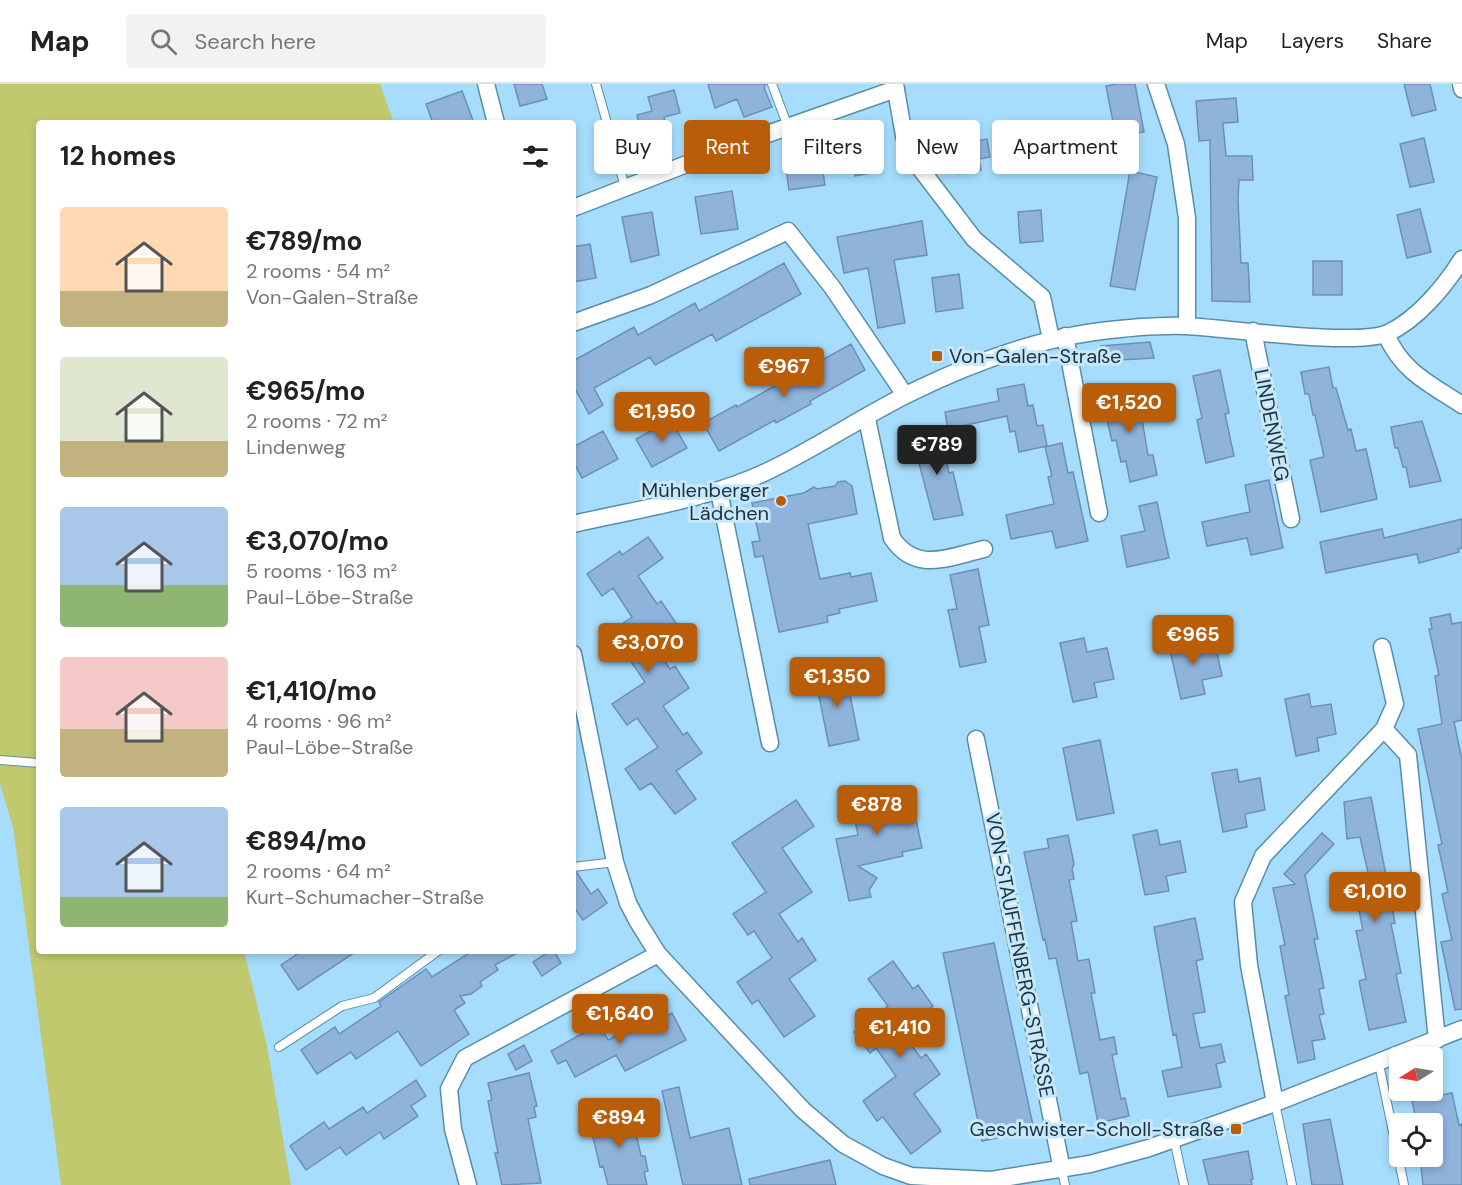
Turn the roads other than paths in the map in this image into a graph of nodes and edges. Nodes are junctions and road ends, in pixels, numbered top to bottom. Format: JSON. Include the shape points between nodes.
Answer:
{"nodes":[{"id":1,"x":486,"y":84,"type":"edge"},
{"id":2,"x":596,"y":84,"type":"edge"},
{"id":3,"x":772,"y":84,"type":"edge"},
{"id":4,"x":1156,"y":84,"type":"edge"},
{"id":5,"x":1461,"y":84,"type":"edge"},
{"id":6,"x":895,"y":87,"type":"edge"},
{"id":7,"x":1462,"y":89,"type":"edge"},
{"id":8,"x":495,"y":120,"type":"edge"},
{"id":9,"x":785,"y":120,"type":"edge"},
{"id":10,"x":807,"y":120,"type":"edge"},
{"id":11,"x":782,"y":129,"type":"edge"},
{"id":12,"x":625,"y":187,"type":"junction"},
{"id":13,"x":576,"y":207,"type":"edge"},
{"id":14,"x":1462,"y":259,"type":"edge"},
{"id":15,"x":576,"y":322,"type":"edge"},
{"id":16,"x":1187,"y":326,"type":"junction"},
{"id":17,"x":1253,"y":331,"type":"junction"},
{"id":18,"x":1386,"y":334,"type":"junction"},
{"id":19,"x":1058,"y":338,"type":"junction"},
{"id":20,"x":905,"y":395,"type":"junction"},
{"id":21,"x":1462,"y":405,"type":"edge"},
{"id":22,"x":867,"y":418,"type":"junction"},
{"id":23,"x":719,"y":491,"type":"junction"},
{"id":24,"x":1099,"y":513,"type":"dead end"},
{"id":25,"x":1291,"y":519,"type":"dead end"},
{"id":26,"x":576,"y":523,"type":"edge"},
{"id":27,"x":984,"y":549,"type":"dead end"},
{"id":28,"x":1382,"y":646,"type":"dead end"},
{"id":29,"x":576,"y":669,"type":"edge"},
{"id":30,"x":1384,"y":729,"type":"junction"},
{"id":31,"x":976,"y":739,"type":"dead end"},
{"id":32,"x":770,"y":743,"type":"dead end"},
{"id":33,"x":0,"y":760,"type":"edge"},
{"id":34,"x":36,"y":763,"type":"edge"},
{"id":35,"x":615,"y":862,"type":"junction"},
{"id":36,"x":576,"y":867,"type":"edge"},
{"id":37,"x":434,"y":954,"type":"edge"},
{"id":38,"x":658,"y":954,"type":"junction"},
{"id":39,"x":1462,"y":1029,"type":"edge"},
{"id":40,"x":1437,"y":1040,"type":"junction"},
{"id":41,"x":279,"y":1047,"type":"dead end"},
{"id":42,"x":1379,"y":1064,"type":"junction"},
{"id":43,"x":1275,"y":1102,"type":"junction"},
{"id":44,"x":1174,"y":1139,"type":"junction"},
{"id":45,"x":1064,"y":1178,"type":"edge"},
{"id":46,"x":910,"y":1180,"type":"edge"},
{"id":47,"x":468,"y":1185,"type":"edge"},
{"id":48,"x":1184,"y":1185,"type":"edge"},
{"id":49,"x":1292,"y":1185,"type":"edge"},
{"id":50,"x":1404,"y":1185,"type":"edge"}],
"edges":[{"from":1,"to":8,"type":"street"},
{"from":2,"to":12,"type":"lane"},
{"from":3,"to":9,"type":"lane"},
{"from":4,"to":16,"type":"street","via":[[1176,144],[1187,218]]},
{"from":5,"to":7,"type":"street"},
{"from":6,"to":10,"type":"street"},
{"from":6,"to":19,"type":"street","via":[[904,136],[913,159],[974,239],[1042,297]]},
{"from":11,"to":12,"type":"street"},
{"from":12,"to":13,"type":"street"},
{"from":14,"to":18,"type":"street","via":[[1429,301]]},
{"from":15,"to":20,"type":"street","via":[[651,295],[788,231]]},
{"from":16,"to":17,"type":"street"},
{"from":16,"to":19,"type":"street","via":[[1118,329]]},
{"from":17,"to":18,"type":"street","via":[[1339,337]]},
{"from":17,"to":25,"type":"street","name":"LINDENWEG"},
{"from":18,"to":21,"type":"street","via":[[1404,366]]},
{"from":19,"to":20,"type":"street","via":[[982,361]]},
{"from":19,"to":24,"type":"street"},
{"from":20,"to":22,"type":"street"},
{"from":22,"to":23,"type":"street","via":[[768,471]]},
{"from":22,"to":27,"type":"street","via":[[892,538],[901,552],[926,562]]},
{"from":23,"to":26,"type":"street"},
{"from":23,"to":32,"type":"street"},
{"from":28,"to":30,"type":"street","via":[[1395,704]]},
{"from":29,"to":35,"type":"street"},
{"from":30,"to":40,"type":"street","via":[[1408,755]]},
{"from":30,"to":43,"type":"street","via":[[1263,856],[1243,902],[1249,966]]},
{"from":31,"to":45,"type":"street","name":"VON-STAUFFENBERG-STRASSE"},
{"from":33,"to":34,"type":"lane"},
{"from":35,"to":36,"type":"lane"},
{"from":35,"to":38,"type":"street","via":[[628,903]]},
{"from":37,"to":41,"type":"lane","via":[[374,998],[342,1006]]},
{"from":38,"to":46,"type":"street","via":[[819,1124],[843,1144]]},
{"from":38,"to":47,"type":"street","via":[[465,1058],[449,1089],[453,1129]]},
{"from":39,"to":40,"type":"street"},
{"from":40,"to":42,"type":"street"},
{"from":42,"to":43,"type":"street"},
{"from":42,"to":50,"type":"lane"},
{"from":43,"to":44,"type":"street"},
{"from":43,"to":49,"type":"lane"},
{"from":44,"to":45,"type":"street"},
{"from":44,"to":48,"type":"lane"},
{"from":45,"to":46,"type":"street"}]}
